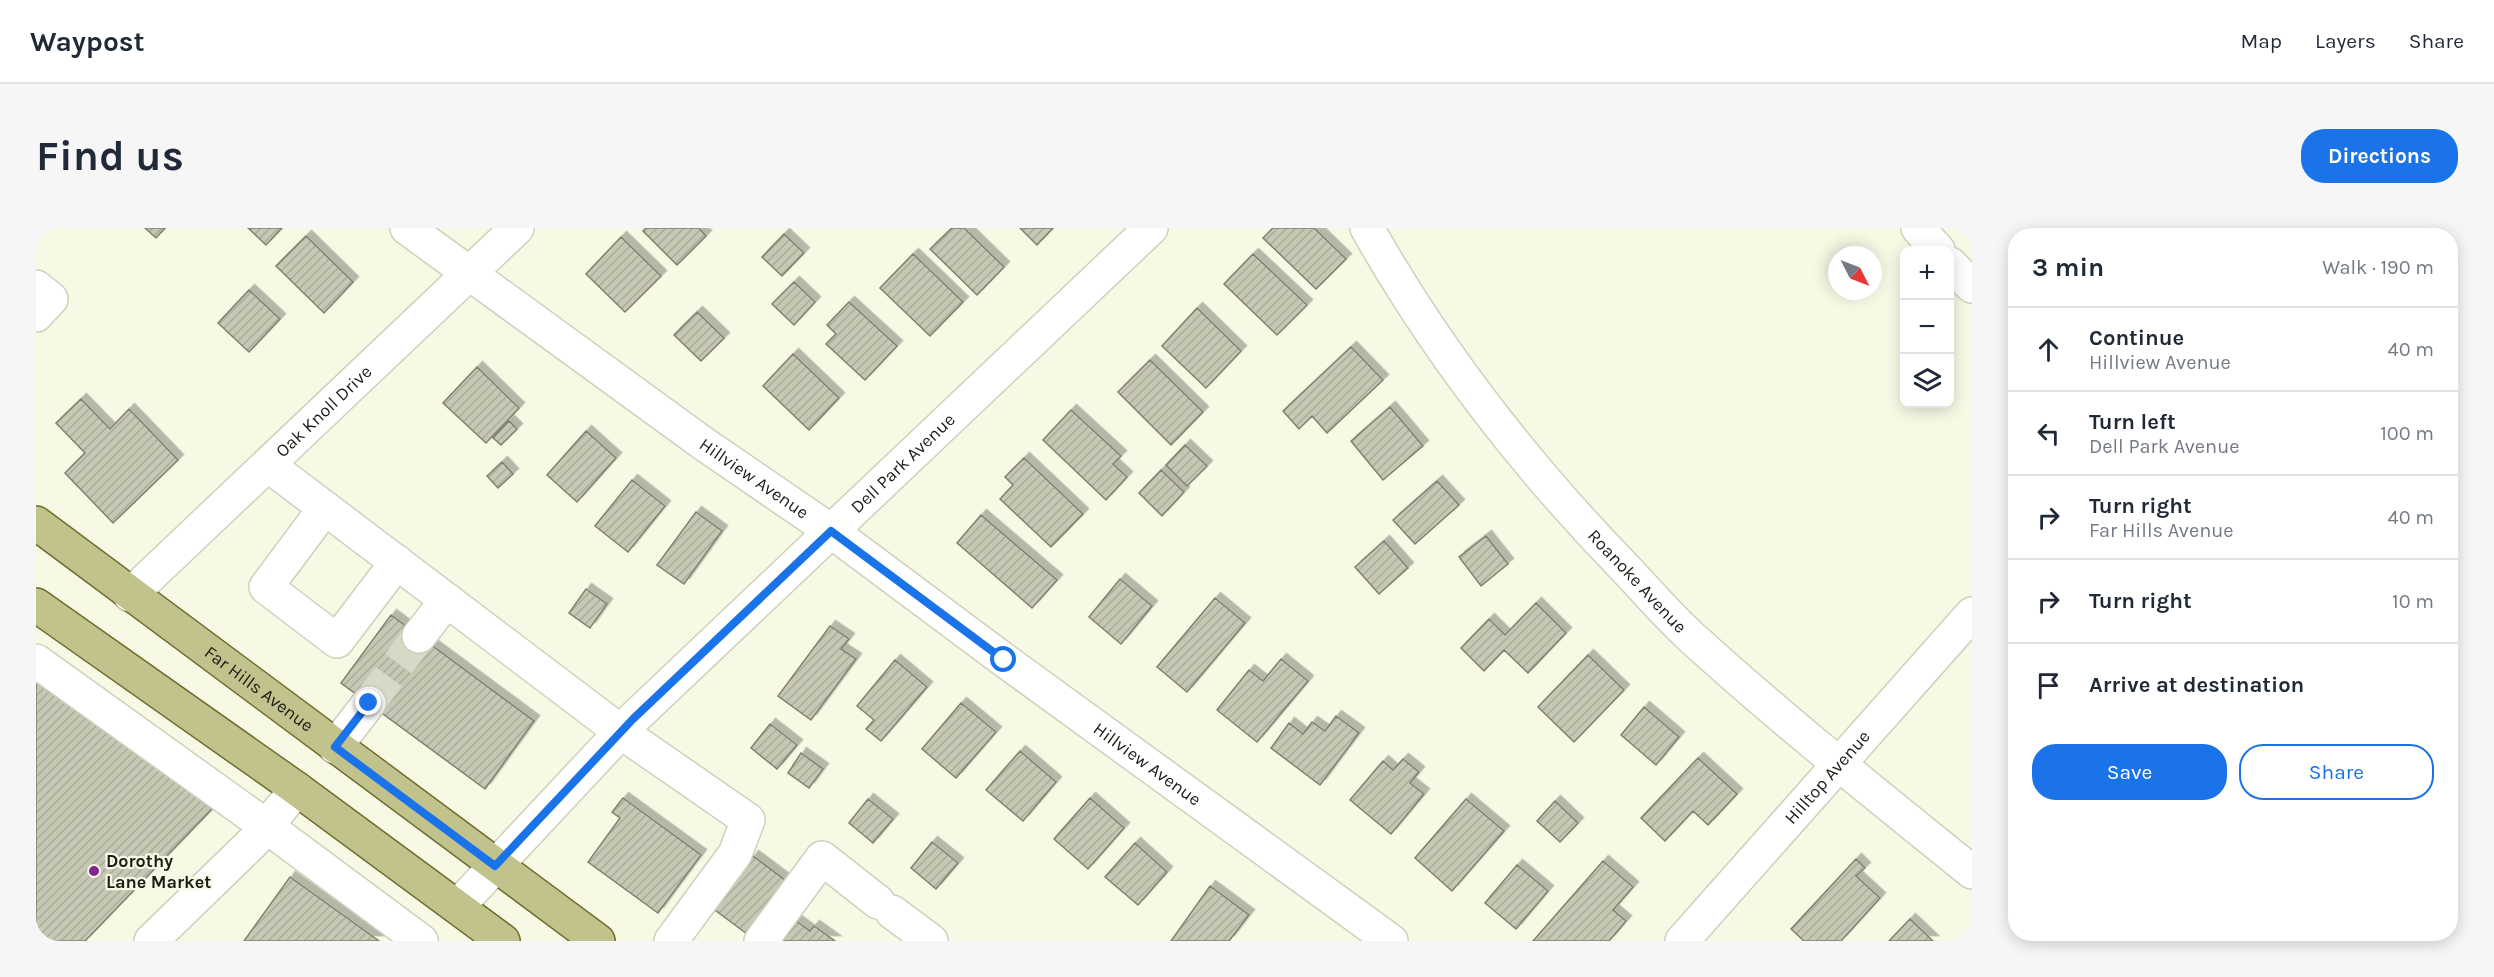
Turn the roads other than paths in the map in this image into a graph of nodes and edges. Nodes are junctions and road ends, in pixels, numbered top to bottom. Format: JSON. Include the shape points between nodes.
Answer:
{"nodes":[{"id":1,"x":407,"y":228,"type":"edge"},
{"id":2,"x":517,"y":228,"type":"edge"},
{"id":3,"x":1151,"y":228,"type":"edge"},
{"id":4,"x":1367,"y":228,"type":"edge"},
{"id":5,"x":1918,"y":228,"type":"edge"},
{"id":6,"x":1934,"y":246,"type":"edge"},
{"id":7,"x":1954,"y":268,"type":"edge"},
{"id":8,"x":469,"y":274,"type":"junction"},
{"id":9,"x":1972,"y":286,"type":"edge"},
{"id":10,"x":36,"y":287,"type":"edge"},
{"id":11,"x":36,"y":315,"type":"edge"},
{"id":12,"x":268,"y":465,"type":"junction"},
{"id":13,"x":325,"y":508,"type":"junction"},
{"id":14,"x":36,"y":524,"type":"edge"},
{"id":15,"x":831,"y":531,"type":"junction"},
{"id":16,"x":397,"y":562,"type":"junction"},
{"id":17,"x":130,"y":595,"type":"junction"},
{"id":18,"x":447,"y":600,"type":"junction"},
{"id":19,"x":36,"y":605,"type":"edge"},
{"id":20,"x":1972,"y":614,"type":"edge"},
{"id":21,"x":419,"y":636,"type":"tunnel mouth"},
{"id":22,"x":36,"y":661,"type":"edge"},
{"id":23,"x":369,"y":703,"type":"tunnel mouth"},
{"id":24,"x":621,"y":732,"type":"junction"},
{"id":25,"x":335,"y":747,"type":"junction"},
{"id":26,"x":1838,"y":764,"type":"junction"},
{"id":27,"x":297,"y":789,"type":"junction"},
{"id":28,"x":266,"y":826,"type":"junction"},
{"id":29,"x":495,"y":866,"type":"junction"},
{"id":30,"x":1972,"y":872,"type":"edge"},
{"id":31,"x":458,"y":906,"type":"junction"},
{"id":32,"x":151,"y":941,"type":"edge"},
{"id":33,"x":421,"y":941,"type":"edge"},
{"id":34,"x":503,"y":941,"type":"edge"},
{"id":35,"x":598,"y":941,"type":"edge"},
{"id":36,"x":671,"y":941,"type":"edge"},
{"id":37,"x":761,"y":941,"type":"edge"},
{"id":38,"x":931,"y":941,"type":"edge"},
{"id":39,"x":1391,"y":941,"type":"edge"},
{"id":40,"x":1682,"y":941,"type":"edge"}],
"edges":[{"from":1,"to":8,"type":"street","name":"Hillview Avenue"},
{"from":2,"to":8,"type":"street","name":"Oak Knoll Drive"},
{"from":3,"to":15,"type":"street","name":"Dell Park Avenue"},
{"from":4,"to":26,"type":"street","name":"Roanoke Avenue","via":[[1397,281],[1477,399],[1588,530],[1689,635]]},
{"from":5,"to":6,"type":"street"},
{"from":7,"to":9,"type":"street"},
{"from":8,"to":12,"type":"street","name":"Oak Knoll Drive"},
{"from":8,"to":15,"type":"street","name":"Hillview Avenue"},
{"from":10,"to":11,"type":"street","via":[[51,299]]},
{"from":12,"to":13,"type":"street"},
{"from":12,"to":17,"type":"street","name":"Oak Knoll Drive"},
{"from":13,"to":16,"type":"street"},
{"from":13,"to":16,"type":"street","via":[[266,587],[337,641]]},
{"from":14,"to":17,"type":"main road","name":"Far Hills Avenue"},
{"from":15,"to":24,"type":"street","name":"Dell Park Avenue"},
{"from":15,"to":39,"type":"street","name":"Hillview Avenue"},
{"from":16,"to":18,"type":"street"},
{"from":17,"to":25,"type":"main road","name":"Far Hills Avenue"},
{"from":18,"to":21,"type":"street"},
{"from":18,"to":24,"type":"street"},
{"from":19,"to":27,"type":"main road"},
{"from":20,"to":26,"type":"street","name":"Hilltop Avenue"},
{"from":22,"to":28,"type":"street"},
{"from":23,"to":25,"type":"street"},
{"from":24,"to":29,"type":"street","name":"Dell Park Avenue"},
{"from":24,"to":36,"type":"street","via":[[748,820],[735,854]]},
{"from":25,"to":29,"type":"main road","name":"Far Hills Avenue"},
{"from":26,"to":30,"type":"street","name":"Roanoke Avenue"},
{"from":26,"to":40,"type":"street","name":"Hilltop Avenue"},
{"from":27,"to":28,"type":"street"},
{"from":27,"to":31,"type":"main road"},
{"from":28,"to":32,"type":"street"},
{"from":28,"to":33,"type":"street"},
{"from":29,"to":31,"type":"street","name":"Dell Park Avenue"},
{"from":29,"to":35,"type":"main road","name":"Far Hills Avenue"},
{"from":31,"to":34,"type":"main road"},
{"from":37,"to":38,"type":"street","via":[[822,858]]}]}
